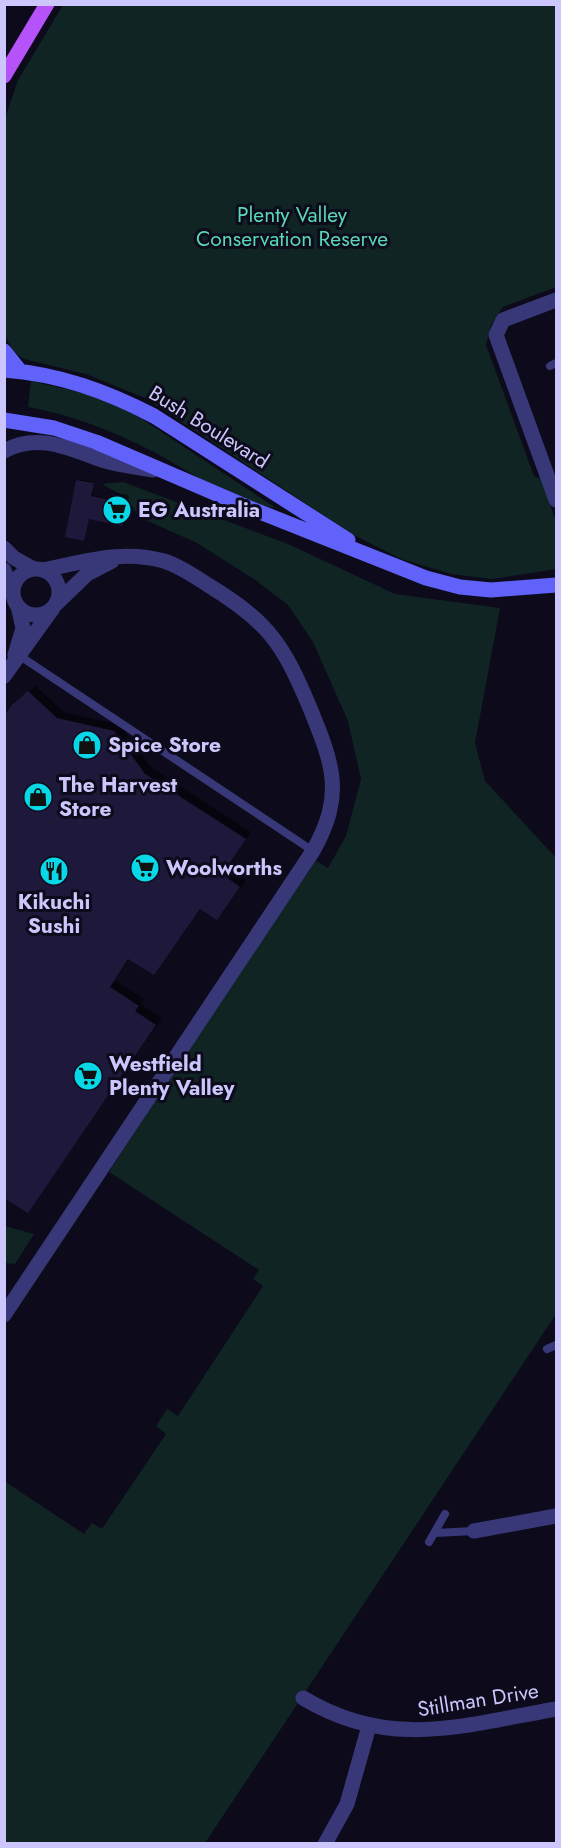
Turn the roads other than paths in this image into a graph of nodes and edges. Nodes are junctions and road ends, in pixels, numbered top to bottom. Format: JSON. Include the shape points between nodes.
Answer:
{"nodes":[{"id":1,"x":47,"y":4,"type":"edge"},
{"id":2,"x":10,"y":54,"type":"edge"},
{"id":3,"x":4,"y":76,"type":"edge"},
{"id":4,"x":556,"y":300,"type":"edge"},
{"id":5,"x":4,"y":351,"type":"edge"},
{"id":6,"x":12,"y":370,"type":"edge"},
{"id":7,"x":4,"y":420,"type":"edge"},
{"id":8,"x":4,"y":451,"type":"edge"},
{"id":9,"x":162,"y":471,"type":"junction"},
{"id":10,"x":553,"y":481,"type":"edge"},
{"id":11,"x":556,"y":500,"type":"edge"},
{"id":12,"x":4,"y":548,"type":"edge"},
{"id":13,"x":136,"y":557,"type":"junction"},
{"id":14,"x":375,"y":558,"type":"junction"},
{"id":15,"x":4,"y":570,"type":"edge"},
{"id":16,"x":38,"y":570,"type":"junction"},
{"id":17,"x":556,"y":585,"type":"edge"},
{"id":18,"x":16,"y":602,"type":"junction"},
{"id":19,"x":54,"y":607,"type":"junction"},
{"id":20,"x":20,"y":657,"type":"junction"},
{"id":21,"x":5,"y":675,"type":"edge"},
{"id":22,"x":313,"y":851,"type":"junction"},
{"id":23,"x":4,"y":1315,"type":"edge"},
{"id":24,"x":556,"y":1345,"type":"edge"},
{"id":25,"x":547,"y":1349,"type":"dead end"},
{"id":26,"x":445,"y":1514,"type":"dead end"},
{"id":27,"x":556,"y":1516,"type":"edge"},
{"id":28,"x":474,"y":1531,"type":"joint"},
{"id":29,"x":435,"y":1533,"type":"junction"},
{"id":30,"x":429,"y":1542,"type":"dead end"},
{"id":31,"x":303,"y":1698,"type":"dead end"},
{"id":32,"x":556,"y":1709,"type":"edge"},
{"id":33,"x":369,"y":1726,"type":"junction"},
{"id":34,"x":325,"y":1844,"type":"edge"}],
"edges":[{"from":1,"to":2,"type":"main road"},
{"from":2,"to":3,"type":"main road"},
{"from":4,"to":10,"type":"street","via":[[503,320],[496,334]]},
{"from":5,"to":6,"type":"main road"},
{"from":6,"to":14,"type":"main road","name":"Bush Boulevard","via":[[79,383],[128,402]]},
{"from":7,"to":9,"type":"main road","name":"Bush Boulevard","via":[[75,434]]},
{"from":8,"to":9,"type":"street","via":[[40,441],[104,461]]},
{"from":9,"to":14,"type":"main road","name":"Bush Boulevard"},
{"from":10,"to":11,"type":"street"},
{"from":12,"to":16,"type":"street"},
{"from":13,"to":16,"type":"street","via":[[97,557]]},
{"from":13,"to":19,"type":"street","via":[[109,561],[98,567],[76,582]]},
{"from":13,"to":22,"type":"street","via":[[173,564],[242,606],[262,623],[283,652],[332,769],[330,812]]},
{"from":14,"to":17,"type":"main road","name":"Bush Boulevard","via":[[460,586],[512,590]]},
{"from":15,"to":18,"type":"street"},
{"from":16,"to":18,"type":"street","via":[[17,579]]},
{"from":16,"to":19,"type":"street","via":[[57,582],[59,592]]},
{"from":18,"to":19,"type":"street","via":[[27,613],[38,615]]},
{"from":18,"to":21,"type":"street","via":[[22,636]]},
{"from":19,"to":20,"type":"street"},
{"from":20,"to":21,"type":"street"},
{"from":20,"to":22,"type":"lane"},
{"from":22,"to":23,"type":"street"},
{"from":24,"to":25,"type":"lane"},
{"from":26,"to":29,"type":"lane"},
{"from":27,"to":28,"type":"street"},
{"from":28,"to":29,"type":"lane"},
{"from":29,"to":30,"type":"lane"},
{"from":31,"to":33,"type":"street","name":"Stillman Drive"},
{"from":32,"to":33,"type":"street","name":"Stillman Drive","via":[[424,1731]]},
{"from":33,"to":34,"type":"street","via":[[348,1804]]}]}
